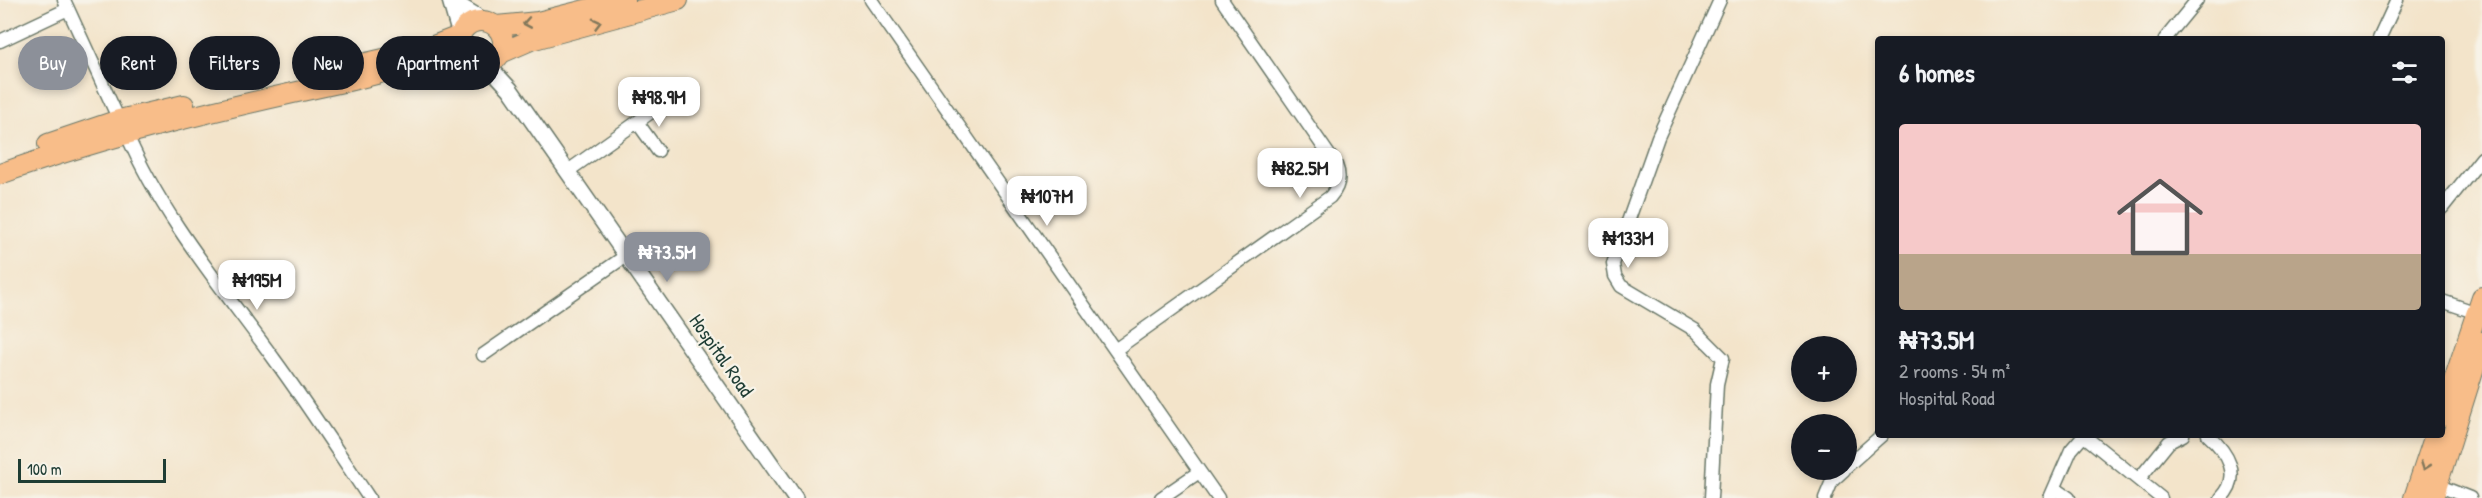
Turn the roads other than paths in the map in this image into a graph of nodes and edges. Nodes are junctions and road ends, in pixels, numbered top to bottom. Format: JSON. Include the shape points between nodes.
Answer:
{"nodes":[{"id":1,"x":450,"y":0,"type":"edge"},
{"id":2,"x":625,"y":0,"type":"edge"},
{"id":3,"x":678,"y":0,"type":"edge"},
{"id":4,"x":871,"y":0,"type":"edge"},
{"id":5,"x":1222,"y":0,"type":"edge"},
{"id":6,"x":1720,"y":0,"type":"edge"},
{"id":7,"x":2197,"y":0,"type":"edge"},
{"id":8,"x":2397,"y":0,"type":"edge"},
{"id":9,"x":66,"y":5,"type":"edge"},
{"id":10,"x":490,"y":23,"type":"junction"},
{"id":11,"x":458,"y":32,"type":"junction"},
{"id":12,"x":458,"y":36,"type":"edge"},
{"id":13,"x":2167,"y":36,"type":"edge"},
{"id":14,"x":2380,"y":36,"type":"edge"},
{"id":15,"x":0,"y":41,"type":"edge"},
{"id":16,"x":501,"y":53,"type":"junction"},
{"id":17,"x":376,"y":75,"type":"edge"},
{"id":18,"x":500,"y":78,"type":"edge"},
{"id":19,"x":510,"y":89,"type":"junction"},
{"id":20,"x":671,"y":98,"type":"dead end"},
{"id":21,"x":637,"y":122,"type":"junction"},
{"id":22,"x":123,"y":127,"type":"junction"},
{"id":23,"x":658,"y":151,"type":"dead end"},
{"id":24,"x":2482,"y":158,"type":"edge"},
{"id":25,"x":0,"y":160,"type":"edge"},
{"id":26,"x":568,"y":171,"type":"junction"},
{"id":27,"x":0,"y":174,"type":"edge"},
{"id":28,"x":2445,"y":204,"type":"edge"},
{"id":29,"x":627,"y":255,"type":"junction"},
{"id":30,"x":2445,"y":301,"type":"edge"},
{"id":31,"x":2480,"y":305,"type":"edge"},
{"id":32,"x":2482,"y":342,"type":"edge"},
{"id":33,"x":1115,"y":350,"type":"junction"},
{"id":34,"x":483,"y":355,"type":"dead end"},
{"id":35,"x":2445,"y":407,"type":"edge"},
{"id":36,"x":1879,"y":438,"type":"edge"},
{"id":37,"x":2081,"y":438,"type":"edge"},
{"id":38,"x":2088,"y":438,"type":"edge"},
{"id":39,"x":2176,"y":438,"type":"edge"},
{"id":40,"x":2211,"y":438,"type":"edge"},
{"id":41,"x":2435,"y":438,"type":"edge"},
{"id":42,"x":1857,"y":457,"type":"edge"},
{"id":43,"x":1199,"y":472,"type":"junction"},
{"id":44,"x":2139,"y":479,"type":"junction"},
{"id":45,"x":1833,"y":480,"type":"edge"},
{"id":46,"x":2435,"y":491,"type":"edge"},
{"id":47,"x":2053,"y":493,"type":"edge"},
{"id":48,"x":369,"y":498,"type":"edge"},
{"id":49,"x":795,"y":498,"type":"edge"},
{"id":50,"x":1161,"y":498,"type":"edge"},
{"id":51,"x":1218,"y":498,"type":"edge"},
{"id":52,"x":1711,"y":498,"type":"edge"},
{"id":53,"x":1825,"y":498,"type":"edge"},
{"id":54,"x":2069,"y":498,"type":"edge"},
{"id":55,"x":2161,"y":498,"type":"edge"},
{"id":56,"x":2221,"y":498,"type":"edge"},
{"id":57,"x":2414,"y":498,"type":"edge"},
{"id":58,"x":2470,"y":498,"type":"edge"}],
"edges":[{"from":1,"to":10,"type":"street"},
{"from":1,"to":11,"type":"street"},
{"from":2,"to":10,"type":"highway","one_way":true,"via":[[532,23]]},
{"from":16,"to":3,"type":"highway","one_way":true,"via":[[531,40]]},
{"from":4,"to":33,"type":"street"},
{"from":5,"to":33,"type":"street","via":[[1333,160],[1339,175],[1337,187],[1330,196]]},
{"from":6,"to":52,"type":"street","via":[[1658,137],[1613,264],[1614,276],[1621,286],[1695,330],[1723,358],[1717,384]]},
{"from":7,"to":13,"type":"street"},
{"from":8,"to":14,"type":"street"},
{"from":9,"to":15,"type":"street"},
{"from":9,"to":22,"type":"street"},
{"from":10,"to":11,"type":"highway","via":[[468,24]]},
{"from":10,"to":16,"type":"highway","via":[[503,37]]},
{"from":11,"to":12,"type":"highway"},
{"from":11,"to":22,"type":"highway","via":[[436,45]]},
{"from":16,"to":19,"type":"street"},
{"from":17,"to":22,"type":"highway"},
{"from":18,"to":19,"type":"street"},
{"from":19,"to":26,"type":"street","name":"Hospital Road"},
{"from":20,"to":21,"type":"street"},
{"from":21,"to":23,"type":"street"},
{"from":21,"to":26,"type":"street"},
{"from":22,"to":25,"type":"highway"},
{"from":22,"to":27,"type":"highway"},
{"from":22,"to":48,"type":"street","via":[[167,212]]},
{"from":24,"to":28,"type":"street"},
{"from":26,"to":29,"type":"street","name":"Hospital Road"},
{"from":29,"to":34,"type":"street"},
{"from":29,"to":49,"type":"street","name":"Hospital Road"},
{"from":30,"to":31,"type":"street"},
{"from":31,"to":35,"type":"highway"},
{"from":32,"to":46,"type":"highway"},
{"from":33,"to":43,"type":"street"},
{"from":36,"to":42,"type":"street"},
{"from":37,"to":47,"type":"street","via":[[2071,450]]},
{"from":38,"to":44,"type":"street"},
{"from":39,"to":44,"type":"street"},
{"from":40,"to":56,"type":"street","via":[[2231,464],[2230,484]]},
{"from":41,"to":57,"type":"highway","one_way":true},
{"from":43,"to":50,"type":"street"},
{"from":43,"to":51,"type":"street"},
{"from":44,"to":55,"type":"street"},
{"from":45,"to":53,"type":"street"},
{"from":46,"to":58,"type":"street"},
{"from":47,"to":54,"type":"street"}]}
